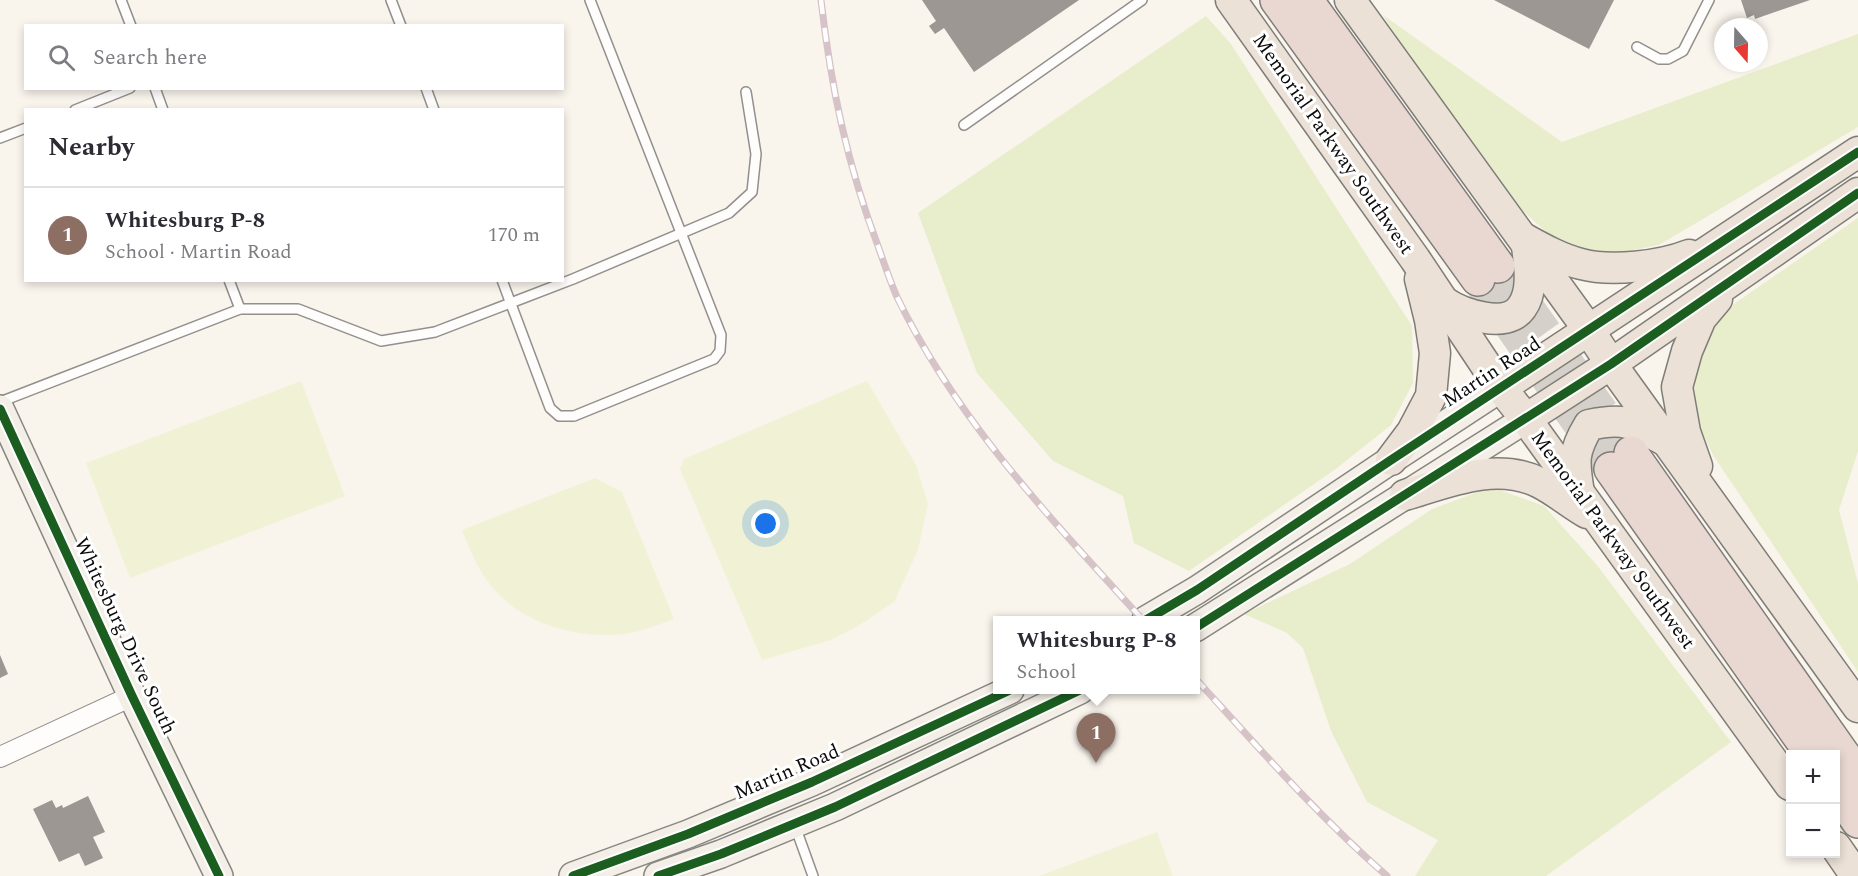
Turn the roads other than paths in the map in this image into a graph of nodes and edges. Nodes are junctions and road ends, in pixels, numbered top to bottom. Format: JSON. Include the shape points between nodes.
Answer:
{"nodes":[{"id":1,"x":121,"y":0,"type":"edge"},
{"id":2,"x":391,"y":0,"type":"edge"},
{"id":3,"x":590,"y":0,"type":"edge"},
{"id":4,"x":1142,"y":0,"type":"edge"},
{"id":5,"x":1231,"y":0,"type":"edge"},
{"id":6,"x":1277,"y":0,"type":"edge"},
{"id":7,"x":1306,"y":0,"type":"edge"},
{"id":8,"x":1350,"y":0,"type":"edge"},
{"id":9,"x":1709,"y":0,"type":"edge"},
{"id":10,"x":130,"y":24,"type":"edge"},
{"id":11,"x":400,"y":24,"type":"edge"},
{"id":12,"x":1637,"y":47,"type":"dead end"},
{"id":13,"x":125,"y":90,"type":"edge"},
{"id":14,"x":156,"y":90,"type":"edge"},
{"id":15,"x":427,"y":90,"type":"edge"},
{"id":16,"x":746,"y":92,"type":"dead end"},
{"id":17,"x":80,"y":108,"type":"edge"},
{"id":18,"x":162,"y":108,"type":"edge"},
{"id":19,"x":433,"y":108,"type":"edge"},
{"id":20,"x":964,"y":125,"type":"dead end"},
{"id":21,"x":24,"y":129,"type":"edge"},
{"id":22,"x":0,"y":138,"type":"edge"},
{"id":23,"x":1858,"y":152,"type":"edge"},
{"id":24,"x":1858,"y":193,"type":"edge"},
{"id":25,"x":681,"y":233,"type":"junction"},
{"id":26,"x":1523,"y":241,"type":"junction"},
{"id":27,"x":1717,"y":245,"type":"junction"},
{"id":28,"x":1415,"y":259,"type":"junction"},
{"id":29,"x":1736,"y":278,"type":"junction"},
{"id":30,"x":230,"y":282,"type":"edge"},
{"id":31,"x":503,"y":282,"type":"edge"},
{"id":32,"x":1444,"y":302,"type":"junction"},
{"id":33,"x":510,"y":303,"type":"junction"},
{"id":34,"x":240,"y":309,"type":"junction"},
{"id":35,"x":1588,"y":329,"type":"junction"},
{"id":36,"x":1611,"y":364,"type":"junction"},
{"id":37,"x":1501,"y":388,"type":"junction"},
{"id":38,"x":0,"y":402,"type":"edge"},
{"id":39,"x":0,"y":409,"type":"edge"},
{"id":40,"x":1526,"y":419,"type":"junction"},
{"id":41,"x":1667,"y":441,"type":"junction"},
{"id":42,"x":1391,"y":460,"type":"junction"},
{"id":43,"x":1580,"y":493,"type":"junction"},
{"id":44,"x":1406,"y":495,"type":"junction"},
{"id":45,"x":1709,"y":500,"type":"junction"},
{"id":46,"x":1598,"y":519,"type":"junction"},
{"id":47,"x":1154,"y":616,"type":"edge"},
{"id":48,"x":1205,"y":622,"type":"edge"},
{"id":49,"x":1001,"y":694,"type":"edge"},
{"id":50,"x":1072,"y":694,"type":"edge"},
{"id":51,"x":132,"y":696,"type":"junction"},
{"id":52,"x":1858,"y":707,"type":"edge"},
{"id":53,"x":1809,"y":750,"type":"edge"},
{"id":54,"x":1838,"y":750,"type":"edge"},
{"id":55,"x":1840,"y":752,"type":"edge"},
{"id":56,"x":0,"y":758,"type":"edge"},
{"id":57,"x":1858,"y":776,"type":"edge"},
{"id":58,"x":1786,"y":778,"type":"edge"},
{"id":59,"x":1840,"y":795,"type":"edge"},
{"id":60,"x":1858,"y":821,"type":"edge"},
{"id":61,"x":794,"y":824,"type":"junction"},
{"id":62,"x":1840,"y":853,"type":"edge"},
{"id":63,"x":219,"y":876,"type":"edge"},
{"id":64,"x":573,"y":876,"type":"edge"},
{"id":65,"x":658,"y":876,"type":"edge"},
{"id":66,"x":813,"y":876,"type":"edge"},
{"id":67,"x":1856,"y":876,"type":"edge"}],
"edges":[{"from":1,"to":10,"type":"lane"},
{"from":2,"to":11,"type":"lane"},
{"from":3,"to":25,"type":"lane"},
{"from":4,"to":20,"type":"lane"},
{"from":5,"to":28,"type":"main road","name":"Memorial Parkway Southwest"},
{"from":6,"to":7,"type":"highway","name":"Memorial Parkway Southwest","via":[[1488,273]]},
{"from":8,"to":26,"type":"main road"},
{"from":9,"to":12,"type":"lane","via":[[1683,51],[1668,60]]},
{"from":13,"to":17,"type":"lane"},
{"from":14,"to":18,"type":"lane"},
{"from":15,"to":19,"type":"lane"},
{"from":16,"to":25,"type":"lane","via":[[756,154],[752,192],[729,213]]},
{"from":21,"to":22,"type":"lane"},
{"from":23,"to":27,"type":"main road","name":"Martin Road"},
{"from":24,"to":29,"type":"main road"},
{"from":25,"to":33,"type":"lane"},
{"from":25,"to":33,"type":"lane","via":[[721,335],[720,351],[714,359],[574,416],[559,416],[550,408]]},
{"from":26,"to":27,"type":"main road","via":[[1583,265],[1615,267],[1671,262]]},
{"from":26,"to":32,"type":"main road","via":[[1530,277],[1522,308],[1512,316],[1478,317]]},
{"from":26,"to":35,"type":"main road"},
{"from":27,"to":35,"type":"main road","name":"Martin Road"},
{"from":28,"to":32,"type":"main road","name":"Memorial Parkway Southwest"},
{"from":28,"to":42,"type":"main road","via":[[1435,353],[1431,396]]},
{"from":29,"to":36,"type":"main road"},
{"from":29,"to":45,"type":"main road","via":[[1701,318],[1677,387],[1684,432]]},
{"from":30,"to":34,"type":"lane"},
{"from":31,"to":33,"type":"lane"},
{"from":32,"to":37,"type":"main road","name":"Memorial Parkway Southwest"},
{"from":33,"to":34,"type":"lane","via":[[435,332],[381,341],[298,309]]},
{"from":34,"to":38,"type":"lane"},
{"from":35,"to":36,"type":"main road"},
{"from":35,"to":37,"type":"main road","name":"Martin Road"},
{"from":36,"to":40,"type":"main road"},
{"from":36,"to":41,"type":"main road"},
{"from":37,"to":40,"type":"main road","name":"Memorial Parkway Southwest"},
{"from":37,"to":42,"type":"main road","name":"Martin Road"},
{"from":39,"to":51,"type":"main road","name":"Whitesburg Drive South"},
{"from":40,"to":43,"type":"main road","name":"Memorial Parkway Southwest"},
{"from":40,"to":44,"type":"main road"},
{"from":41,"to":43,"type":"main road","via":[[1627,421],[1589,425],[1578,442],[1575,462]]},
{"from":41,"to":45,"type":"main road"},
{"from":42,"to":47,"type":"main road","name":"Martin Road"},
{"from":43,"to":46,"type":"main road","name":"Memorial Parkway Southwest"},
{"from":44,"to":46,"type":"main road","via":[[1463,477],[1509,473],[1540,483]]},
{"from":44,"to":48,"type":"main road"},
{"from":45,"to":52,"type":"main road"},
{"from":46,"to":58,"type":"main road","name":"Memorial Parkway Southwest"},
{"from":49,"to":64,"type":"main road","name":"Martin Road","via":[[812,782],[688,834]]},
{"from":50,"to":61,"type":"main road"},
{"from":51,"to":56,"type":"street"},
{"from":51,"to":63,"type":"main road","name":"Whitesburg Drive South"},
{"from":53,"to":54,"type":"highway","name":"Memorial Parkway Southwest","via":[[1621,461]]},
{"from":55,"to":57,"type":"highway","name":"Memorial Parkway Southwest"},
{"from":59,"to":60,"type":"highway"},
{"from":61,"to":65,"type":"main road"},
{"from":61,"to":66,"type":"lane"},
{"from":62,"to":67,"type":"main road"}]}
